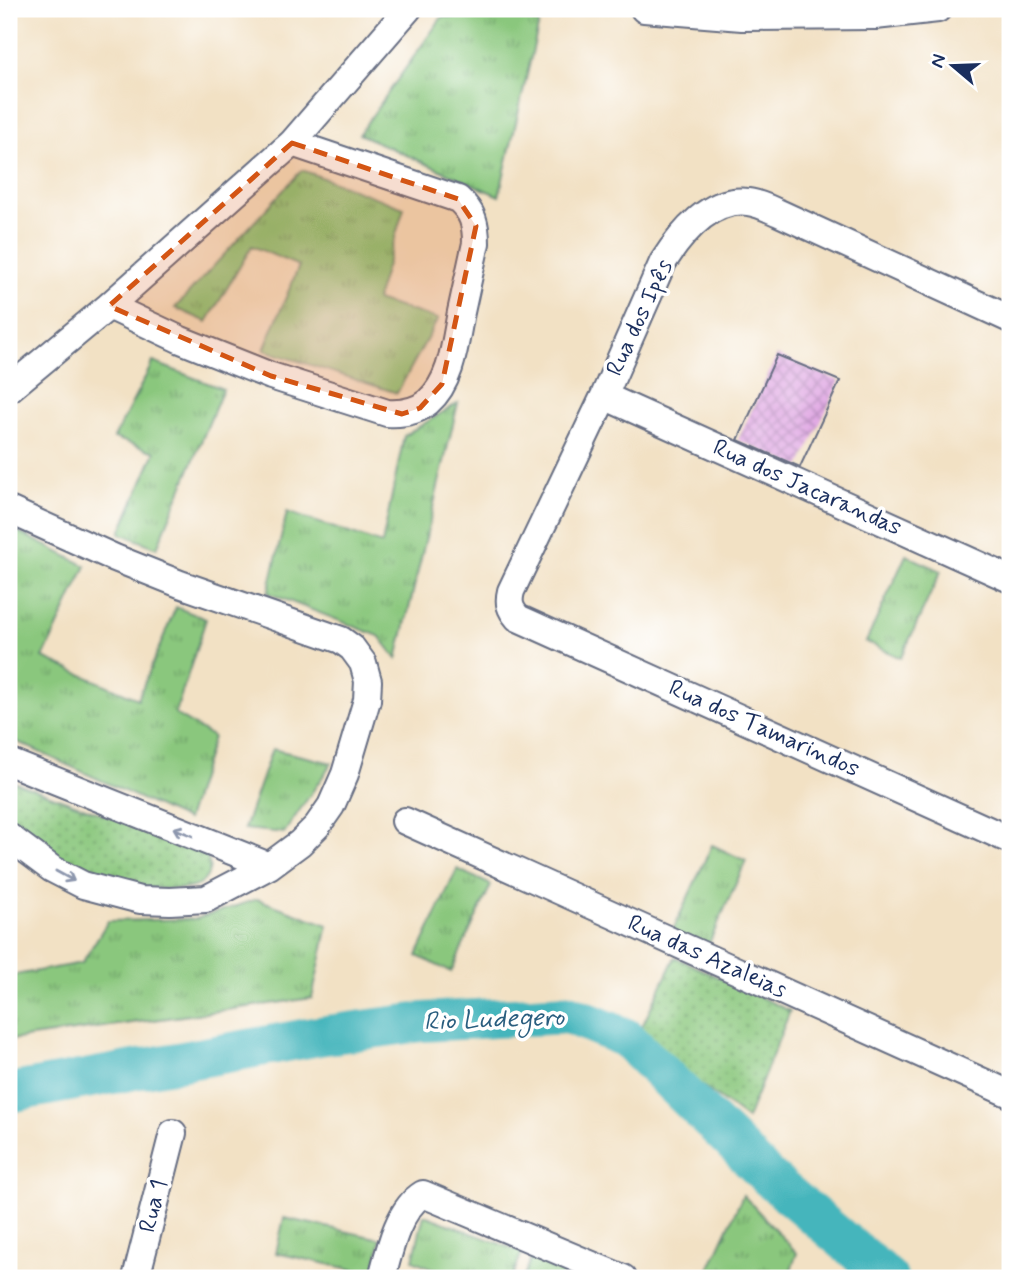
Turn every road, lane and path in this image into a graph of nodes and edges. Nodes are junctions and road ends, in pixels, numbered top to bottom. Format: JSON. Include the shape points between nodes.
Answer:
{"nodes":[{"id":1,"x":408,"y":9,"type":"edge"},
{"id":2,"x":644,"y":9,"type":"edge"},
{"id":3,"x":938,"y":9,"type":"edge"},
{"id":4,"x":292,"y":143,"type":"junction"},
{"id":5,"x":109,"y":306,"type":"junction"},
{"id":6,"x":1010,"y":319,"type":"edge"},
{"id":7,"x":9,"y":389,"type":"edge"},
{"id":8,"x":604,"y":396,"type":"junction"},
{"id":9,"x":9,"y":510,"type":"edge"},
{"id":10,"x":1010,"y":579,"type":"edge"},
{"id":11,"x":518,"y":618,"type":"joint"},
{"id":12,"x":9,"y":762,"type":"edge"},
{"id":13,"x":405,"y":821,"type":"dead end"},
{"id":14,"x":9,"y":838,"type":"edge"},
{"id":15,"x":1010,"y":840,"type":"edge"},
{"id":16,"x":216,"y":845,"type":"junction"},
{"id":17,"x":269,"y":866,"type":"junction"},
{"id":18,"x":206,"y":899,"type":"junction"},
{"id":19,"x":1010,"y":1094,"type":"edge"},
{"id":20,"x":173,"y":1133,"type":"dead end"},
{"id":21,"x":136,"y":1278,"type":"edge"},
{"id":22,"x":382,"y":1278,"type":"edge"},
{"id":23,"x":623,"y":1278,"type":"edge"}],
"edges":[{"from":1,"to":4,"type":"street"},
{"from":2,"to":3,"type":"street","via":[[742,17],[875,16]]},
{"from":4,"to":5,"type":"street"},
{"from":4,"to":5,"type":"street","via":[[458,199],[471,214],[476,243],[450,363],[430,400],[402,414],[387,413],[271,376]]},
{"from":5,"to":7,"type":"street"},
{"from":6,"to":8,"type":"street","name":"Rua dos Ipês","via":[[779,213],[749,202],[733,202],[693,224],[676,242]]},
{"from":8,"to":10,"type":"street","name":"Rua dos Jacarandas"},
{"from":8,"to":11,"type":"street","name":"Rua dos Ipês","via":[[510,591],[510,609]]},
{"from":9,"to":17,"type":"street","via":[[180,584],[341,640],[363,663],[367,700],[331,806],[300,843]]},
{"from":11,"to":15,"type":"street","name":"Rua dos Tamarindos"},
{"from":16,"to":12,"type":"street","one_way":true},
{"from":13,"to":19,"type":"street","name":"Rua das Azaleias"},
{"from":14,"to":18,"type":"street","one_way":true,"via":[[83,886],[140,900]]},
{"from":16,"to":17,"type":"street"},
{"from":16,"to":18,"type":"street","via":[[224,869]]},
{"from":17,"to":18,"type":"street"},
{"from":20,"to":21,"type":"street","name":"Rua 1"},
{"from":22,"to":23,"type":"street","via":[[404,1213],[423,1194]]}]}
